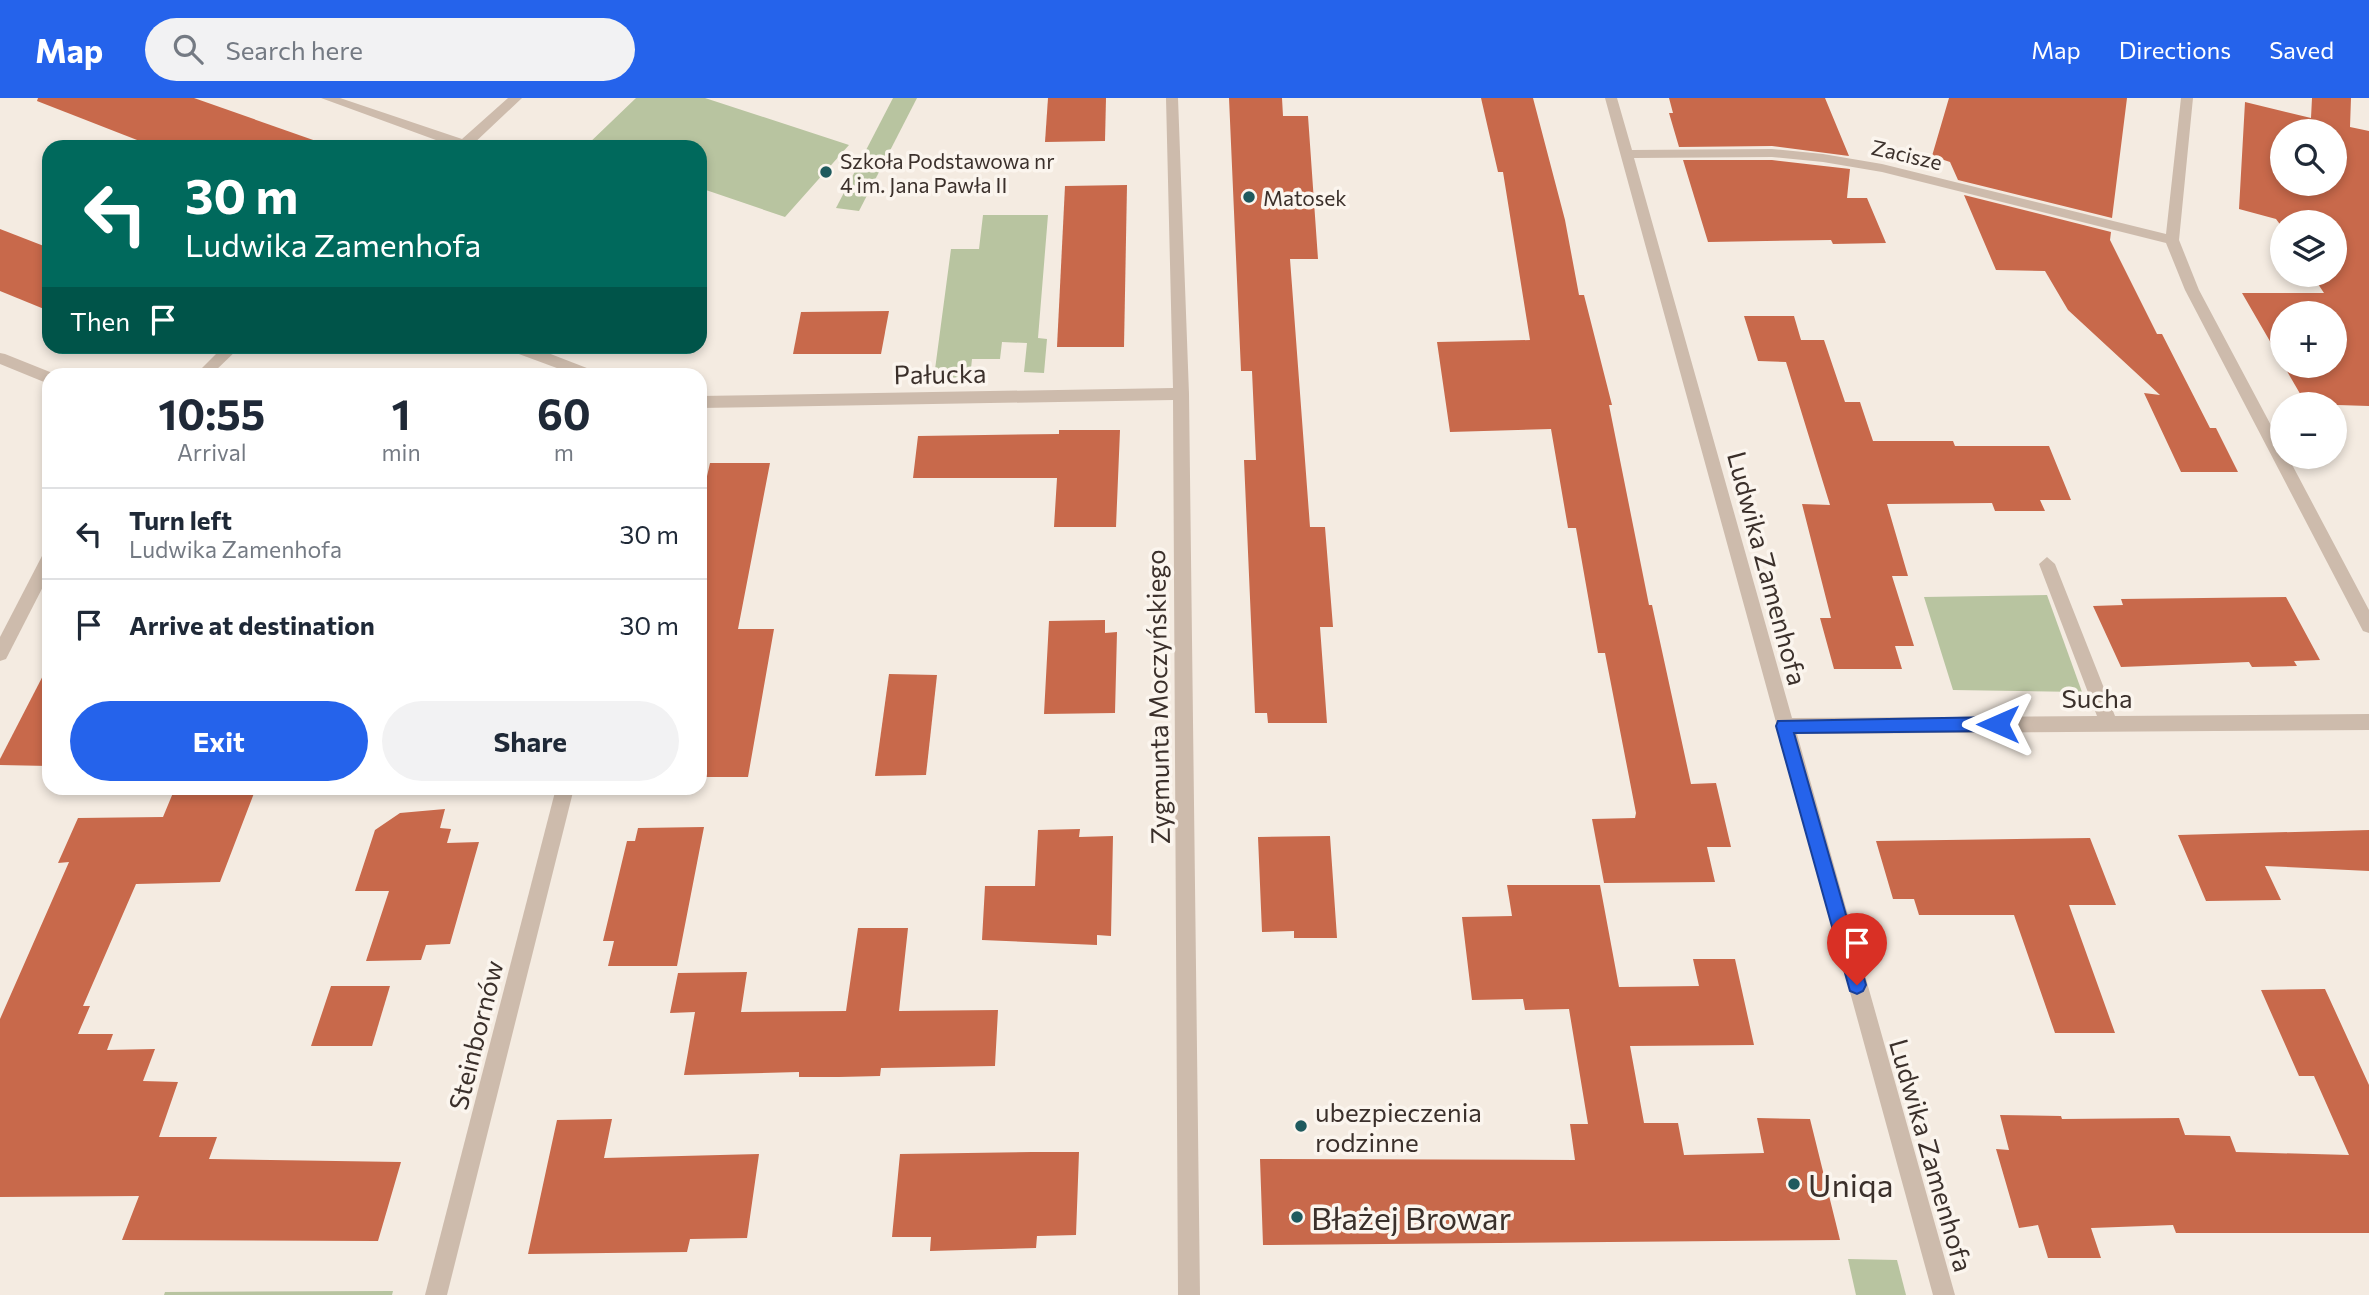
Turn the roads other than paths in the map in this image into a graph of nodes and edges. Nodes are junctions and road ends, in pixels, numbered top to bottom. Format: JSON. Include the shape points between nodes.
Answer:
{"nodes":[{"id":1,"x":327,"y":98,"type":"edge"},
{"id":2,"x":516,"y":98,"type":"edge"},
{"id":3,"x":1172,"y":98,"type":"edge"},
{"id":4,"x":1611,"y":98,"type":"edge"},
{"id":5,"x":2187,"y":98,"type":"edge"},
{"id":6,"x":447,"y":140,"type":"edge"},
{"id":7,"x":470,"y":140,"type":"edge"},
{"id":8,"x":1626,"y":154,"type":"junction"},
{"id":9,"x":2172,"y":240,"type":"junction"},
{"id":10,"x":225,"y":354,"type":"edge"},
{"id":11,"x":534,"y":354,"type":"edge"},
{"id":12,"x":0,"y":358,"type":"edge"},
{"id":13,"x":210,"y":368,"type":"edge"},
{"id":14,"x":571,"y":368,"type":"edge"},
{"id":15,"x":42,"y":374,"type":"edge"},
{"id":16,"x":1181,"y":394,"type":"junction"},
{"id":17,"x":707,"y":402,"type":"edge"},
{"id":18,"x":2047,"y":564,"type":"dead end"},
{"id":19,"x":42,"y":573,"type":"edge"},
{"id":20,"x":2369,"y":626,"type":"edge"},
{"id":21,"x":0,"y":654,"type":"edge"},
{"id":22,"x":2369,"y":722,"type":"edge"},
{"id":23,"x":2109,"y":723,"type":"junction"},
{"id":24,"x":1784,"y":726,"type":"junction"},
{"id":25,"x":563,"y":795,"type":"edge"},
{"id":26,"x":436,"y":1295,"type":"edge"},
{"id":27,"x":1189,"y":1295,"type":"edge"},
{"id":28,"x":1944,"y":1295,"type":"edge"}],
"edges":[{"from":1,"to":6,"type":"street"},
{"from":2,"to":7,"type":"street"},
{"from":3,"to":16,"type":"street","name":"Zygmunta Moczyńskiego"},
{"from":4,"to":8,"type":"street","name":"Ludwika Zamenhofa"},
{"from":5,"to":9,"type":"street"},
{"from":8,"to":9,"type":"street","name":"Zacisze","via":[[1772,153],[1823,158],[1882,168]]},
{"from":8,"to":24,"type":"street","name":"Ludwika Zamenhofa"},
{"from":9,"to":20,"type":"street","via":[[2198,301]]},
{"from":10,"to":13,"type":"street"},
{"from":11,"to":14,"type":"street"},
{"from":12,"to":15,"type":"street"},
{"from":16,"to":17,"type":"street","name":"Pałucka"},
{"from":16,"to":27,"type":"street","name":"Zygmunta Moczyńskiego"},
{"from":18,"to":23,"type":"street"},
{"from":19,"to":21,"type":"street"},
{"from":22,"to":23,"type":"street","name":"Sucha"},
{"from":23,"to":24,"type":"street","name":"Sucha"},
{"from":24,"to":28,"type":"street","name":"Ludwika Zamenhofa"},
{"from":25,"to":26,"type":"street","name":"Steinbornów"}]}
